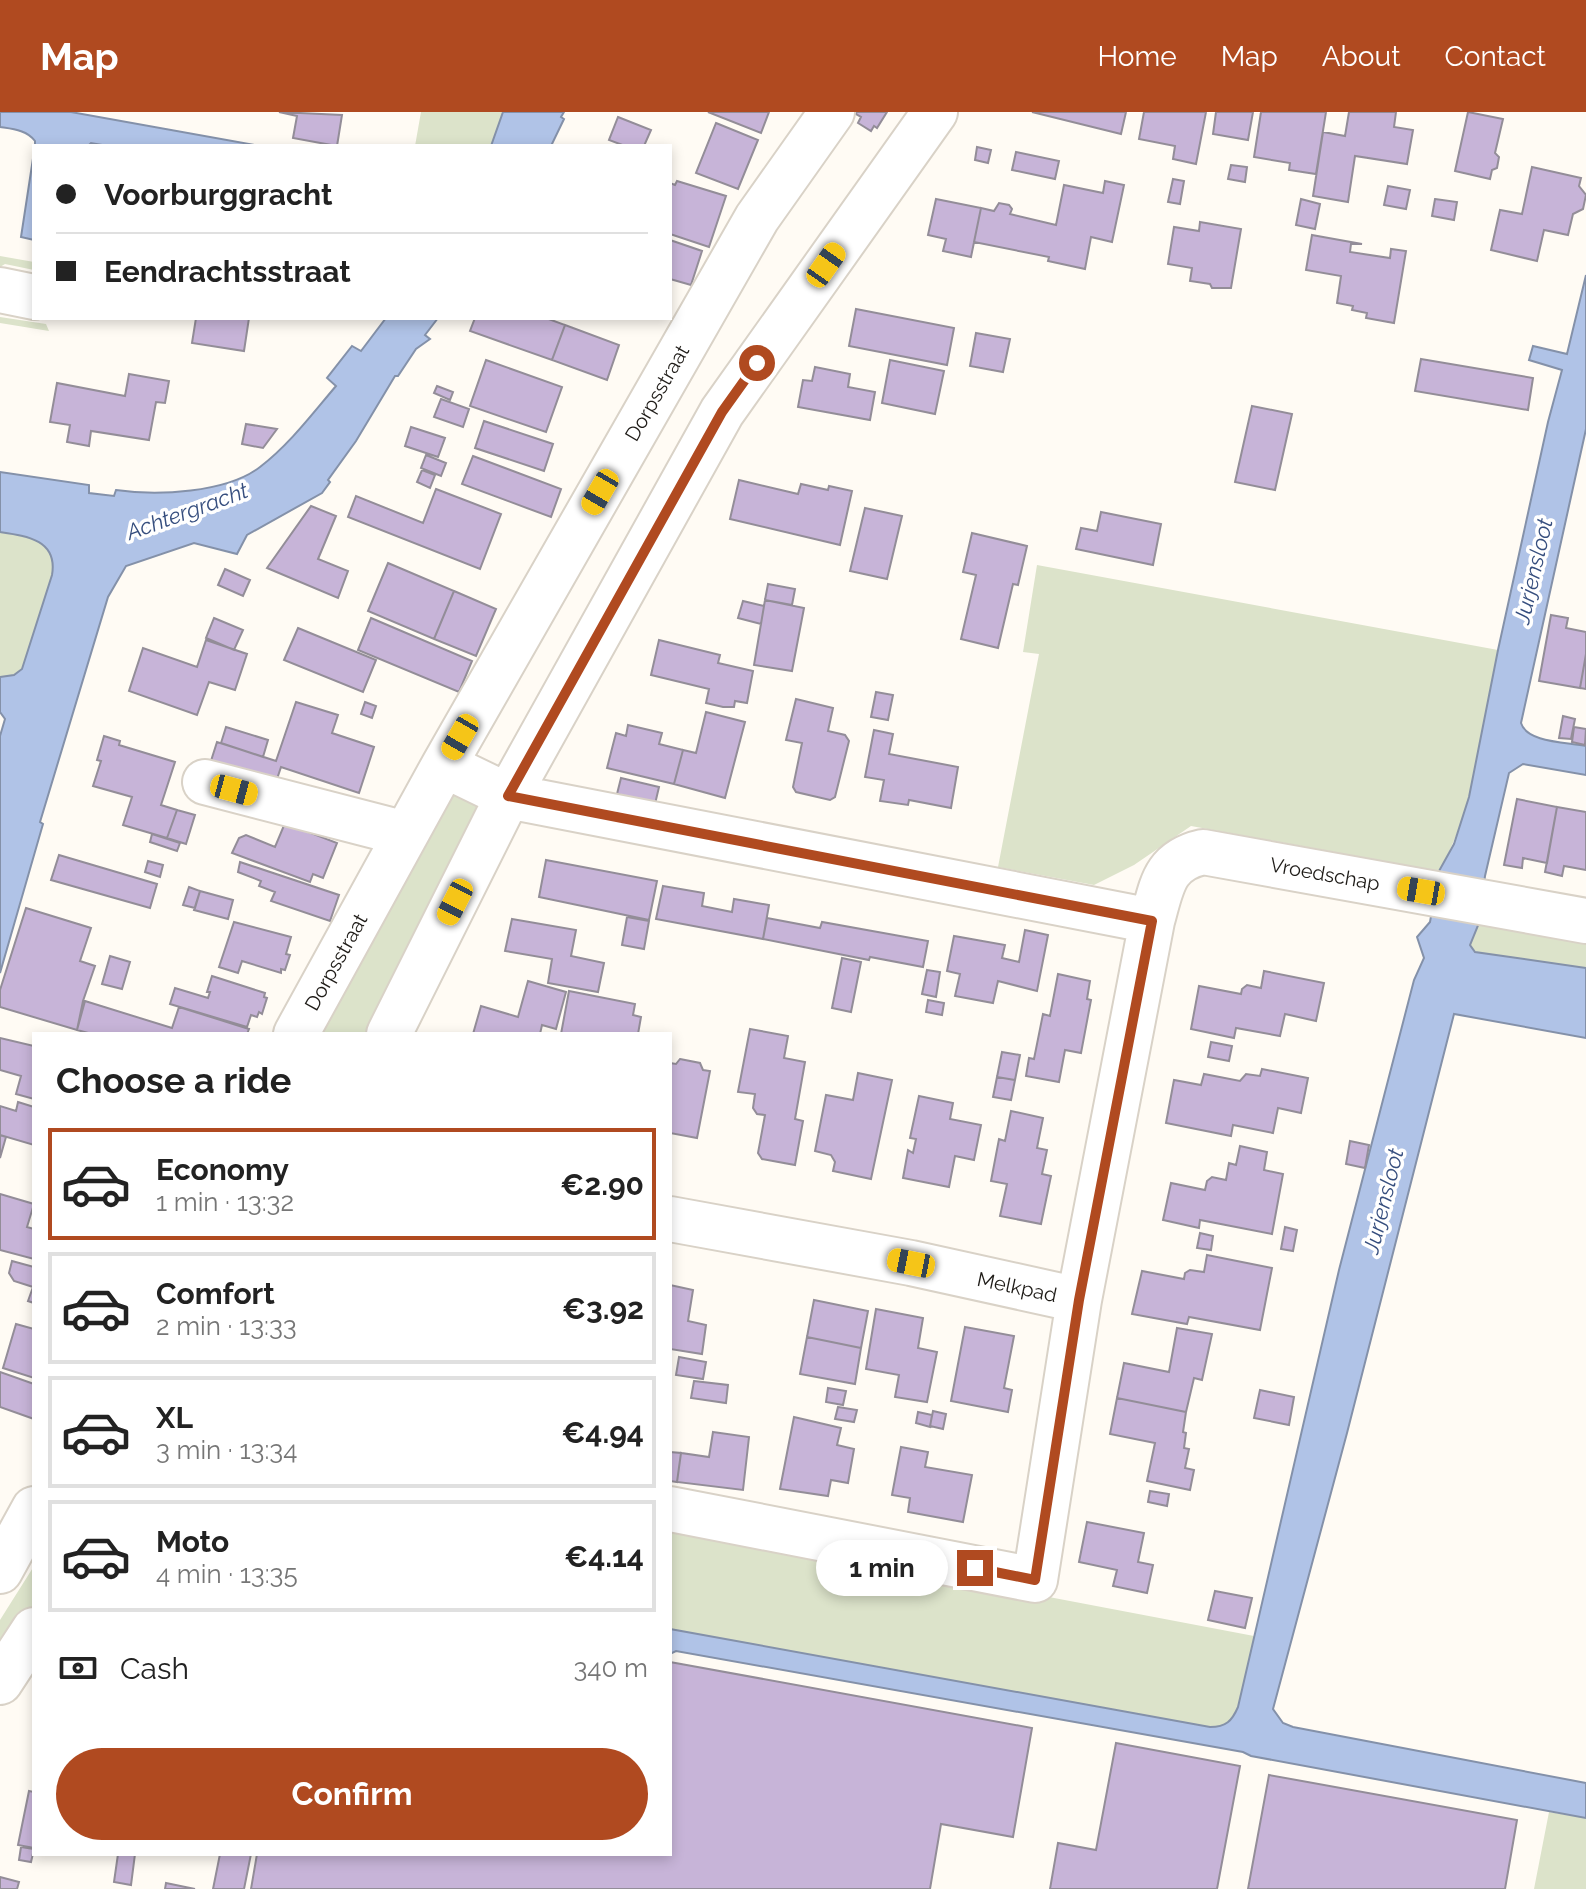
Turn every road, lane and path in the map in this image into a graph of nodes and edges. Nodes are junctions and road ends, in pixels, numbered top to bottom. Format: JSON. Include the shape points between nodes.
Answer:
{"nodes":[{"id":1,"x":832,"y":112,"type":"edge"},
{"id":2,"x":935,"y":112,"type":"edge"},
{"id":3,"x":0,"y":290,"type":"edge"},
{"id":4,"x":32,"y":297,"type":"edge"},
{"id":5,"x":444,"y":765,"type":"junction"},
{"id":6,"x":205,"y":782,"type":"dead end"},
{"id":7,"x":508,"y":796,"type":"junction"},
{"id":8,"x":406,"y":834,"type":"junction"},
{"id":9,"x":1152,"y":921,"type":"junction"},
{"id":10,"x":1586,"y":921,"type":"edge"},
{"id":11,"x":297,"y":1032,"type":"edge"},
{"id":12,"x":390,"y":1032,"type":"edge"},
{"id":13,"x":672,"y":1219,"type":"edge"},
{"id":14,"x":1079,"y":1300,"type":"junction"},
{"id":15,"x":672,"y":1509,"type":"edge"},
{"id":16,"x":32,"y":1513,"type":"edge"},
{"id":17,"x":0,"y":1571,"type":"edge"},
{"id":18,"x":32,"y":1633,"type":"edge"},
{"id":19,"x":0,"y":1682,"type":"edge"}],
"edges":[{"from":1,"to":5,"type":"street","name":"Dorpsstraat","via":[[757,218]]},
{"from":2,"to":7,"type":"street","via":[[722,412]]},
{"from":3,"to":4,"type":"street"},
{"from":5,"to":7,"type":"street"},
{"from":5,"to":8,"type":"street","name":"Dorpsstraat"},
{"from":6,"to":8,"type":"street"},
{"from":7,"to":9,"type":"street"},
{"from":7,"to":12,"type":"street"},
{"from":8,"to":11,"type":"street","name":"Dorpsstraat"},
{"from":9,"to":10,"type":"street","name":"Vroedschap","via":[[1168,872],[1187,856],[1203,852]]},
{"from":9,"to":14,"type":"street","name":"Melkpad"},
{"from":13,"to":14,"type":"street","name":"Melkpad"},
{"from":14,"to":15,"type":"street","via":[[1035,1580]]},
{"from":16,"to":17,"type":"street"},
{"from":18,"to":19,"type":"street"}]}
